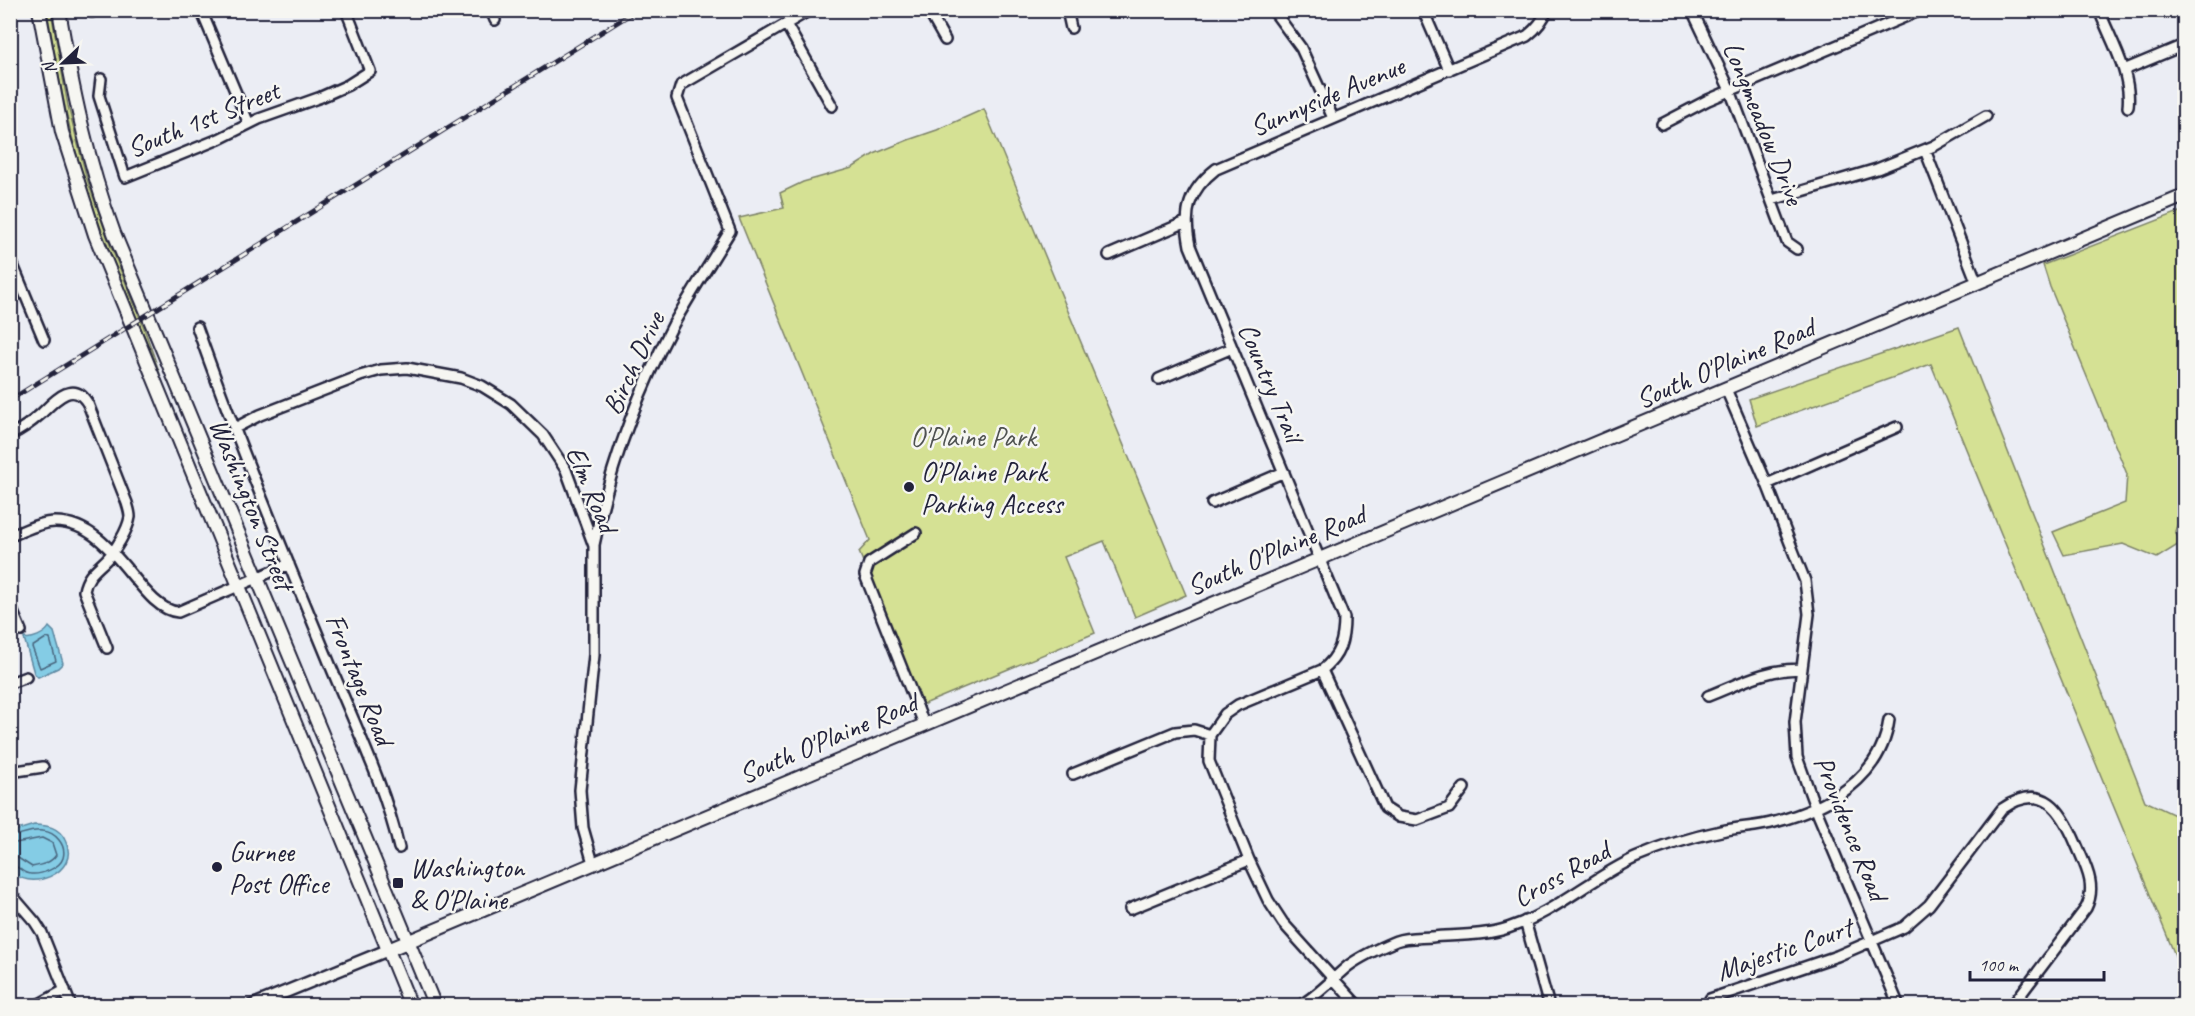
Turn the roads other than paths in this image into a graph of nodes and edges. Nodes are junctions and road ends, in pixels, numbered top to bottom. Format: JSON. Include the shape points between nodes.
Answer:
{"nodes":[{"id":1,"x":39,"y":10,"type":"edge"},
{"id":2,"x":59,"y":10,"type":"edge"},
{"id":3,"x":201,"y":10,"type":"edge"},
{"id":4,"x":346,"y":10,"type":"edge"},
{"id":5,"x":810,"y":10,"type":"edge"},
{"id":6,"x":928,"y":10,"type":"edge"},
{"id":7,"x":1067,"y":10,"type":"edge"},
{"id":8,"x":1273,"y":10,"type":"edge"},
{"id":9,"x":1423,"y":10,"type":"edge"},
{"id":10,"x":1547,"y":10,"type":"edge"},
{"id":11,"x":1692,"y":10,"type":"edge"},
{"id":12,"x":1921,"y":10,"type":"edge"},
{"id":13,"x":2099,"y":10,"type":"edge"},
{"id":14,"x":786,"y":24,"type":"junction"},
{"id":15,"x":1071,"y":28,"type":"dead end"},
{"id":16,"x":945,"y":40,"type":"dead end"},
{"id":17,"x":2184,"y":45,"type":"edge"},
{"id":18,"x":1449,"y":70,"type":"junction"},
{"id":19,"x":2124,"y":70,"type":"junction"},
{"id":20,"x":101,"y":79,"type":"dead end"},
{"id":21,"x":1730,"y":90,"type":"junction"},
{"id":22,"x":832,"y":105,"type":"dead end"},
{"id":23,"x":2128,"y":107,"type":"dead end"},
{"id":24,"x":1986,"y":116,"type":"dead end"},
{"id":25,"x":1334,"y":118,"type":"junction"},
{"id":26,"x":249,"y":124,"type":"junction"},
{"id":27,"x":1662,"y":124,"type":"dead end"},
{"id":28,"x":1925,"y":150,"type":"junction"},
{"id":29,"x":2184,"y":196,"type":"edge"},
{"id":30,"x":1772,"y":200,"type":"junction"},
{"id":31,"x":1186,"y":222,"type":"junction"},
{"id":32,"x":1797,"y":249,"type":"dead end"},
{"id":33,"x":1109,"y":255,"type":"dead end"},
{"id":34,"x":10,"y":258,"type":"edge"},
{"id":35,"x":1977,"y":283,"type":"junction"},
{"id":36,"x":197,"y":327,"type":"dead end"},
{"id":37,"x":44,"y":340,"type":"dead end"},
{"id":38,"x":1232,"y":348,"type":"junction"},
{"id":39,"x":1159,"y":379,"type":"dead end"},
{"id":40,"x":1726,"y":389,"type":"junction"},
{"id":41,"x":1897,"y":427,"type":"dead end"},
{"id":42,"x":235,"y":428,"type":"junction"},
{"id":43,"x":10,"y":435,"type":"edge"},
{"id":44,"x":1284,"y":472,"type":"junction"},
{"id":45,"x":1767,"y":484,"type":"junction"},
{"id":46,"x":1212,"y":503,"type":"dead end"},
{"id":47,"x":916,"y":533,"type":"dead end"},
{"id":48,"x":10,"y":536,"type":"edge"},
{"id":49,"x":594,"y":546,"type":"junction"},
{"id":50,"x":113,"y":550,"type":"junction"},
{"id":51,"x":1320,"y":558,"type":"junction"},
{"id":52,"x":289,"y":564,"type":"junction"},
{"id":53,"x":257,"y":578,"type":"junction"},
{"id":54,"x":239,"y":585,"type":"junction"},
{"id":55,"x":10,"y":605,"type":"edge"},
{"id":56,"x":21,"y":631,"type":"dead end"},
{"id":57,"x":107,"y":648,"type":"dead end"},
{"id":58,"x":1802,"y":669,"type":"junction"},
{"id":59,"x":1322,"y":670,"type":"junction"},
{"id":60,"x":26,"y":677,"type":"dead end"},
{"id":61,"x":10,"y":683,"type":"edge"},
{"id":62,"x":1707,"y":696,"type":"dead end"},
{"id":63,"x":1889,"y":720,"type":"dead end"},
{"id":64,"x":924,"y":724,"type":"junction"},
{"id":65,"x":1210,"y":735,"type":"junction"},
{"id":66,"x":42,"y":767,"type":"dead end"},
{"id":67,"x":10,"y":772,"type":"edge"},
{"id":68,"x":1073,"y":774,"type":"dead end"},
{"id":69,"x":1464,"y":788,"type":"dead end"},
{"id":70,"x":1815,"y":807,"type":"junction"},
{"id":71,"x":399,"y":848,"type":"dead end"},
{"id":72,"x":1249,"y":860,"type":"junction"},
{"id":73,"x":593,"y":863,"type":"junction"},
{"id":74,"x":10,"y":893,"type":"edge"},
{"id":75,"x":1130,"y":909,"type":"dead end"},
{"id":76,"x":1525,"y":921,"type":"junction"},
{"id":77,"x":408,"y":941,"type":"junction"},
{"id":78,"x":1872,"y":941,"type":"junction"},
{"id":79,"x":388,"y":950,"type":"junction"},
{"id":80,"x":1334,"y":979,"type":"junction"},
{"id":81,"x":65,"y":990,"type":"junction"},
{"id":82,"x":1710,"y":999,"type":"dead end"},
{"id":83,"x":36,"y":1005,"type":"edge"},
{"id":84,"x":71,"y":1005,"type":"edge"},
{"id":85,"x":251,"y":1005,"type":"edge"},
{"id":86,"x":411,"y":1005,"type":"edge"},
{"id":87,"x":435,"y":1005,"type":"edge"},
{"id":88,"x":1299,"y":1005,"type":"edge"},
{"id":89,"x":1358,"y":1005,"type":"edge"},
{"id":90,"x":1549,"y":1005,"type":"edge"},
{"id":91,"x":1899,"y":1005,"type":"edge"},
{"id":92,"x":2012,"y":1005,"type":"edge"}],
"edges":[{"from":1,"to":54,"type":"main road","name":"Washington Street","via":[[62,132],[88,216]]},
{"from":2,"to":53,"type":"main road","name":"Washington Street","via":[[79,120],[104,204]]},
{"from":3,"to":26,"type":"street"},
{"from":4,"to":26,"type":"street","name":"South 1st Street","via":[[370,71],[321,97]]},
{"from":5,"to":14,"type":"street"},
{"from":6,"to":16,"type":"street"},
{"from":7,"to":15,"type":"street"},
{"from":8,"to":25,"type":"street","via":[[1301,48]]},
{"from":9,"to":18,"type":"street"},
{"from":10,"to":18,"type":"street","name":"Sunnyside Avenue","via":[[1534,30]]},
{"from":11,"to":21,"type":"street","name":"Longmeadow Drive"},
{"from":12,"to":21,"type":"street"},
{"from":13,"to":19,"type":"street"},
{"from":14,"to":22,"type":"street"},
{"from":14,"to":49,"type":"street","name":"Birch Drive","via":[[681,85],[676,98],[730,231],[674,323],[641,394],[613,469]]},
{"from":17,"to":19,"type":"street"},
{"from":18,"to":25,"type":"street","name":"Sunnyside Avenue"},
{"from":19,"to":23,"type":"street","via":[[2130,92]]},
{"from":20,"to":26,"type":"street","name":"South 1st Street","via":[[99,96],[125,177]]},
{"from":21,"to":27,"type":"street"},
{"from":21,"to":30,"type":"street","name":"Longmeadow Drive"},
{"from":24,"to":28,"type":"street"},
{"from":25,"to":31,"type":"street","name":"Sunnyside Avenue","via":[[1216,169],[1197,188]]},
{"from":28,"to":30,"type":"street","via":[[1877,169]]},
{"from":28,"to":35,"type":"street"},
{"from":29,"to":35,"type":"main road","name":"South O'Plaine Road"},
{"from":30,"to":32,"type":"street","name":"Longmeadow Drive","via":[[1788,242]]},
{"from":31,"to":33,"type":"street"},
{"from":31,"to":38,"type":"street","name":"Country Trail","via":[[1190,246]]},
{"from":34,"to":37,"type":"street"},
{"from":35,"to":40,"type":"main road","name":"South O'Plaine Road"},
{"from":36,"to":42,"type":"street","name":"Frontage Road"},
{"from":38,"to":39,"type":"street"},
{"from":38,"to":44,"type":"street","name":"Country Trail"},
{"from":40,"to":45,"type":"street","name":"Providence Road"},
{"from":40,"to":51,"type":"main road","name":"South O'Plaine Road"},
{"from":41,"to":45,"type":"street"},
{"from":42,"to":49,"type":"street","name":"Elm Road","via":[[335,385],[381,370],[421,369],[462,378],[506,400],[543,435],[566,470]]},
{"from":42,"to":52,"type":"street","name":"Frontage Road"},
{"from":43,"to":50,"type":"street","via":[[63,395],[75,392],[83,396],[130,515]]},
{"from":44,"to":46,"type":"street"},
{"from":44,"to":51,"type":"street","name":"Country Trail"},
{"from":45,"to":58,"type":"street","name":"Providence Road","via":[[1805,581],[1809,614]]},
{"from":47,"to":64,"type":"street","via":[[869,563],[865,575]]},
{"from":48,"to":50,"type":"street","via":[[47,523],[71,524]]},
{"from":49,"to":73,"type":"street","name":"Elm Road","via":[[594,655],[580,790],[583,828]]},
{"from":50,"to":54,"type":"street","via":[[144,589],[168,611],[178,612]]},
{"from":50,"to":57,"type":"street","via":[[86,581],[84,591]]},
{"from":51,"to":59,"type":"street","name":"Country Trail","via":[[1344,618],[1342,645]]},
{"from":51,"to":64,"type":"main road","name":"South O'Plaine Road"},
{"from":52,"to":53,"type":"street"},
{"from":52,"to":71,"type":"street","name":"Frontage Road","via":[[394,826]]},
{"from":53,"to":54,"type":"street"},
{"from":53,"to":77,"type":"main road","name":"Washington Street"},
{"from":54,"to":79,"type":"main road","name":"Washington Street"},
{"from":55,"to":56,"type":"street"},
{"from":58,"to":62,"type":"street","via":[[1773,670]]},
{"from":58,"to":70,"type":"street","name":"Providence Road","via":[[1795,735],[1797,757]]},
{"from":59,"to":65,"type":"street","via":[[1238,705],[1220,719]]},
{"from":59,"to":69,"type":"street","via":[[1385,808],[1399,817],[1417,820],[1449,808]]},
{"from":60,"to":61,"type":"street"},
{"from":63,"to":70,"type":"street","name":"Cross Road","via":[[1879,752],[1862,777],[1840,795]]},
{"from":64,"to":73,"type":"main road","name":"South O'Plaine Road"},
{"from":65,"to":68,"type":"street","via":[[1194,730],[1175,732]]},
{"from":65,"to":72,"type":"street","via":[[1211,768]]},
{"from":66,"to":67,"type":"street"},
{"from":70,"to":76,"type":"street","name":"Cross Road","via":[[1776,822],[1691,838],[1657,849],[1601,875]]},
{"from":70,"to":78,"type":"street","name":"Providence Road"},
{"from":72,"to":75,"type":"street"},
{"from":72,"to":80,"type":"street","via":[[1283,923]]},
{"from":73,"to":77,"type":"main road","name":"South O'Plaine Road"},
{"from":74,"to":81,"type":"street","via":[[35,922]]},
{"from":76,"to":80,"type":"street","name":"Cross Road","via":[[1481,934],[1400,940],[1361,957]]},
{"from":76,"to":90,"type":"street"},
{"from":77,"to":79,"type":"main road","name":"South O'Plaine Road"},
{"from":77,"to":87,"type":"main road","name":"Washington Street"},
{"from":78,"to":82,"type":"street","name":"Majestic Court"},
{"from":78,"to":91,"type":"street","name":"Providence Road"},
{"from":78,"to":92,"type":"street","name":"Majestic Court","via":[[1916,918],[1997,815],[2011,803],[2032,798],[2050,804],[2063,815],[2091,881],[2089,902]]},
{"from":79,"to":85,"type":"street"},
{"from":79,"to":86,"type":"main road","name":"Washington Street"},
{"from":80,"to":88,"type":"street","name":"Cross Road"},
{"from":80,"to":89,"type":"street"},
{"from":81,"to":83,"type":"street"},
{"from":81,"to":84,"type":"street"}]}
